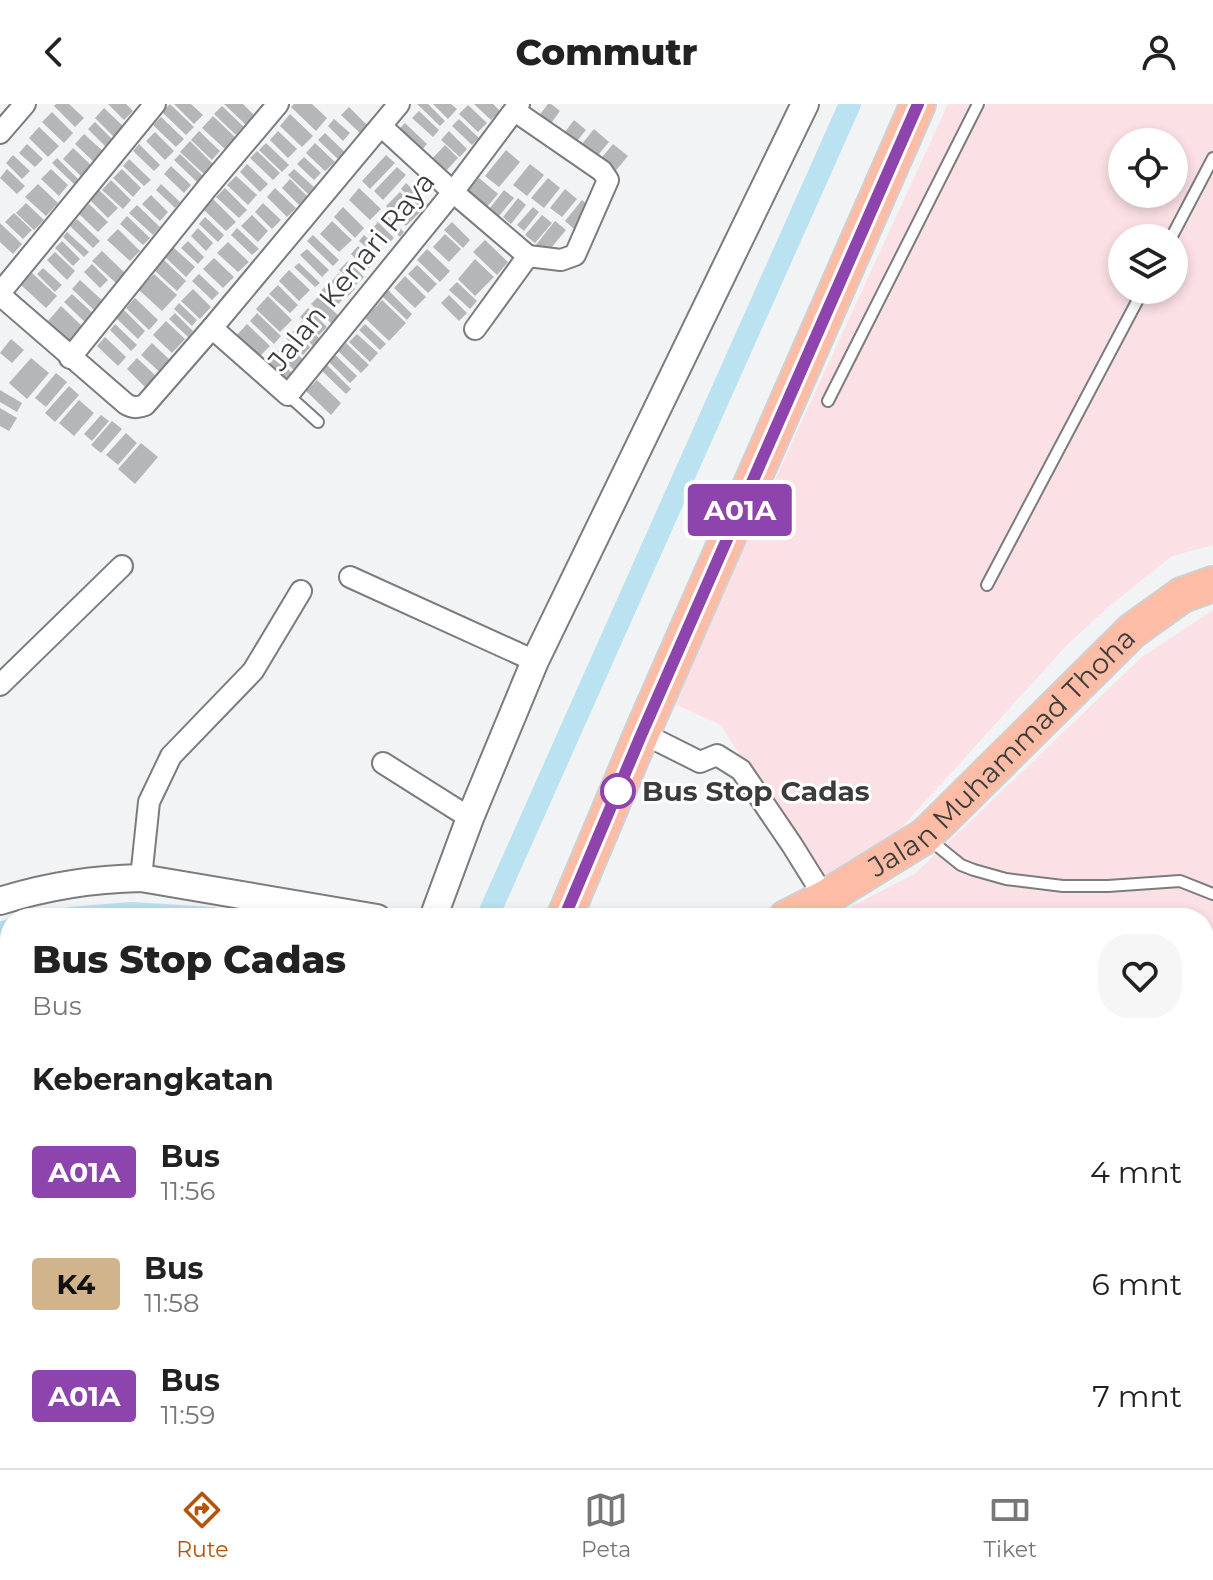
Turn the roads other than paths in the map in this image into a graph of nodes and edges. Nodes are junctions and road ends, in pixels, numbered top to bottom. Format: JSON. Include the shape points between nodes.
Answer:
{"nodes":[{"id":1,"x":25,"y":104,"type":"edge"},
{"id":2,"x":155,"y":104,"type":"edge"},
{"id":3,"x":278,"y":104,"type":"edge"},
{"id":4,"x":399,"y":104,"type":"edge"},
{"id":5,"x":805,"y":104,"type":"edge"},
{"id":6,"x":918,"y":104,"type":"edge"},
{"id":7,"x":978,"y":104,"type":"edge"},
{"id":8,"x":517,"y":108,"type":"edge"},
{"id":9,"x":381,"y":126,"type":"junction"},
{"id":10,"x":0,"y":133,"type":"edge"},
{"id":11,"x":1213,"y":158,"type":"edge"},
{"id":12,"x":453,"y":192,"type":"junction"},
{"id":13,"x":1178,"y":224,"type":"edge"},
{"id":14,"x":528,"y":256,"type":"junction"},
{"id":15,"x":0,"y":294,"type":"edge"},
{"id":16,"x":1136,"y":304,"type":"edge"},
{"id":17,"x":212,"y":328,"type":"junction"},
{"id":18,"x":475,"y":329,"type":"dead end"},
{"id":19,"x":70,"y":358,"type":"junction"},
{"id":20,"x":288,"y":395,"type":"junction"},
{"id":21,"x":828,"y":401,"type":"dead end"},
{"id":22,"x":318,"y":422,"type":"dead end"},
{"id":23,"x":122,"y":566,"type":"dead end"},
{"id":24,"x":350,"y":577,"type":"dead end"},
{"id":25,"x":1213,"y":584,"type":"edge"},
{"id":26,"x":987,"y":585,"type":"dead end"},
{"id":27,"x":301,"y":591,"type":"dead end"},
{"id":28,"x":535,"y":661,"type":"junction"},
{"id":29,"x":0,"y":685,"type":"edge"},
{"id":30,"x":642,"y":733,"type":"junction"},
{"id":31,"x":383,"y":763,"type":"dead end"},
{"id":32,"x":470,"y":818,"type":"junction"},
{"id":33,"x":925,"y":836,"type":"junction"},
{"id":34,"x":141,"y":878,"type":"junction"},
{"id":35,"x":1213,"y":894,"type":"edge"},
{"id":36,"x":825,"y":898,"type":"junction"},
{"id":37,"x":0,"y":901,"type":"edge"},
{"id":38,"x":318,"y":908,"type":"edge"},
{"id":39,"x":437,"y":908,"type":"edge"},
{"id":40,"x":568,"y":908,"type":"edge"},
{"id":41,"x":806,"y":908,"type":"edge"}],
"edges":[{"from":1,"to":10,"type":"street"},
{"from":2,"to":15,"type":"street"},
{"from":3,"to":19,"type":"street"},
{"from":4,"to":9,"type":"street"},
{"from":5,"to":28,"type":"street"},
{"from":6,"to":30,"type":"main road"},
{"from":7,"to":21,"type":"lane"},
{"from":8,"to":12,"type":"street","name":"Jalan Kenari Raya"},
{"from":8,"to":14,"type":"street","via":[[608,180],[575,255],[561,260]]},
{"from":9,"to":12,"type":"street"},
{"from":9,"to":17,"type":"street"},
{"from":11,"to":13,"type":"lane"},
{"from":12,"to":14,"type":"street"},
{"from":12,"to":20,"type":"street","name":"Jalan Kenari Raya"},
{"from":14,"to":18,"type":"street"},
{"from":15,"to":19,"type":"street"},
{"from":16,"to":26,"type":"lane"},
{"from":17,"to":19,"type":"street","via":[[140,407],[130,407]]},
{"from":17,"to":20,"type":"street","name":"Jalan Kenari Raya"},
{"from":20,"to":22,"type":"lane"},
{"from":23,"to":29,"type":"street"},
{"from":24,"to":28,"type":"street"},
{"from":25,"to":33,"type":"main road","name":"Jalan Muhammad Thoha","via":[[1182,595],[1132,631]]},
{"from":27,"to":34,"type":"street","via":[[253,671],[171,756],[149,802]]},
{"from":28,"to":32,"type":"street"},
{"from":30,"to":36,"type":"street","via":[[700,762],[717,755],[741,770]]},
{"from":30,"to":40,"type":"main road"},
{"from":31,"to":32,"type":"street"},
{"from":32,"to":39,"type":"street"},
{"from":33,"to":35,"type":"lane","via":[[961,865],[1006,879],[1063,886],[1180,881]]},
{"from":33,"to":36,"type":"main road","name":"Jalan Muhammad Thoha"},
{"from":34,"to":37,"type":"street","via":[[68,884]]},
{"from":34,"to":38,"type":"street"},
{"from":36,"to":41,"type":"main road","name":"Jalan Muhammad Thoha"}]}
